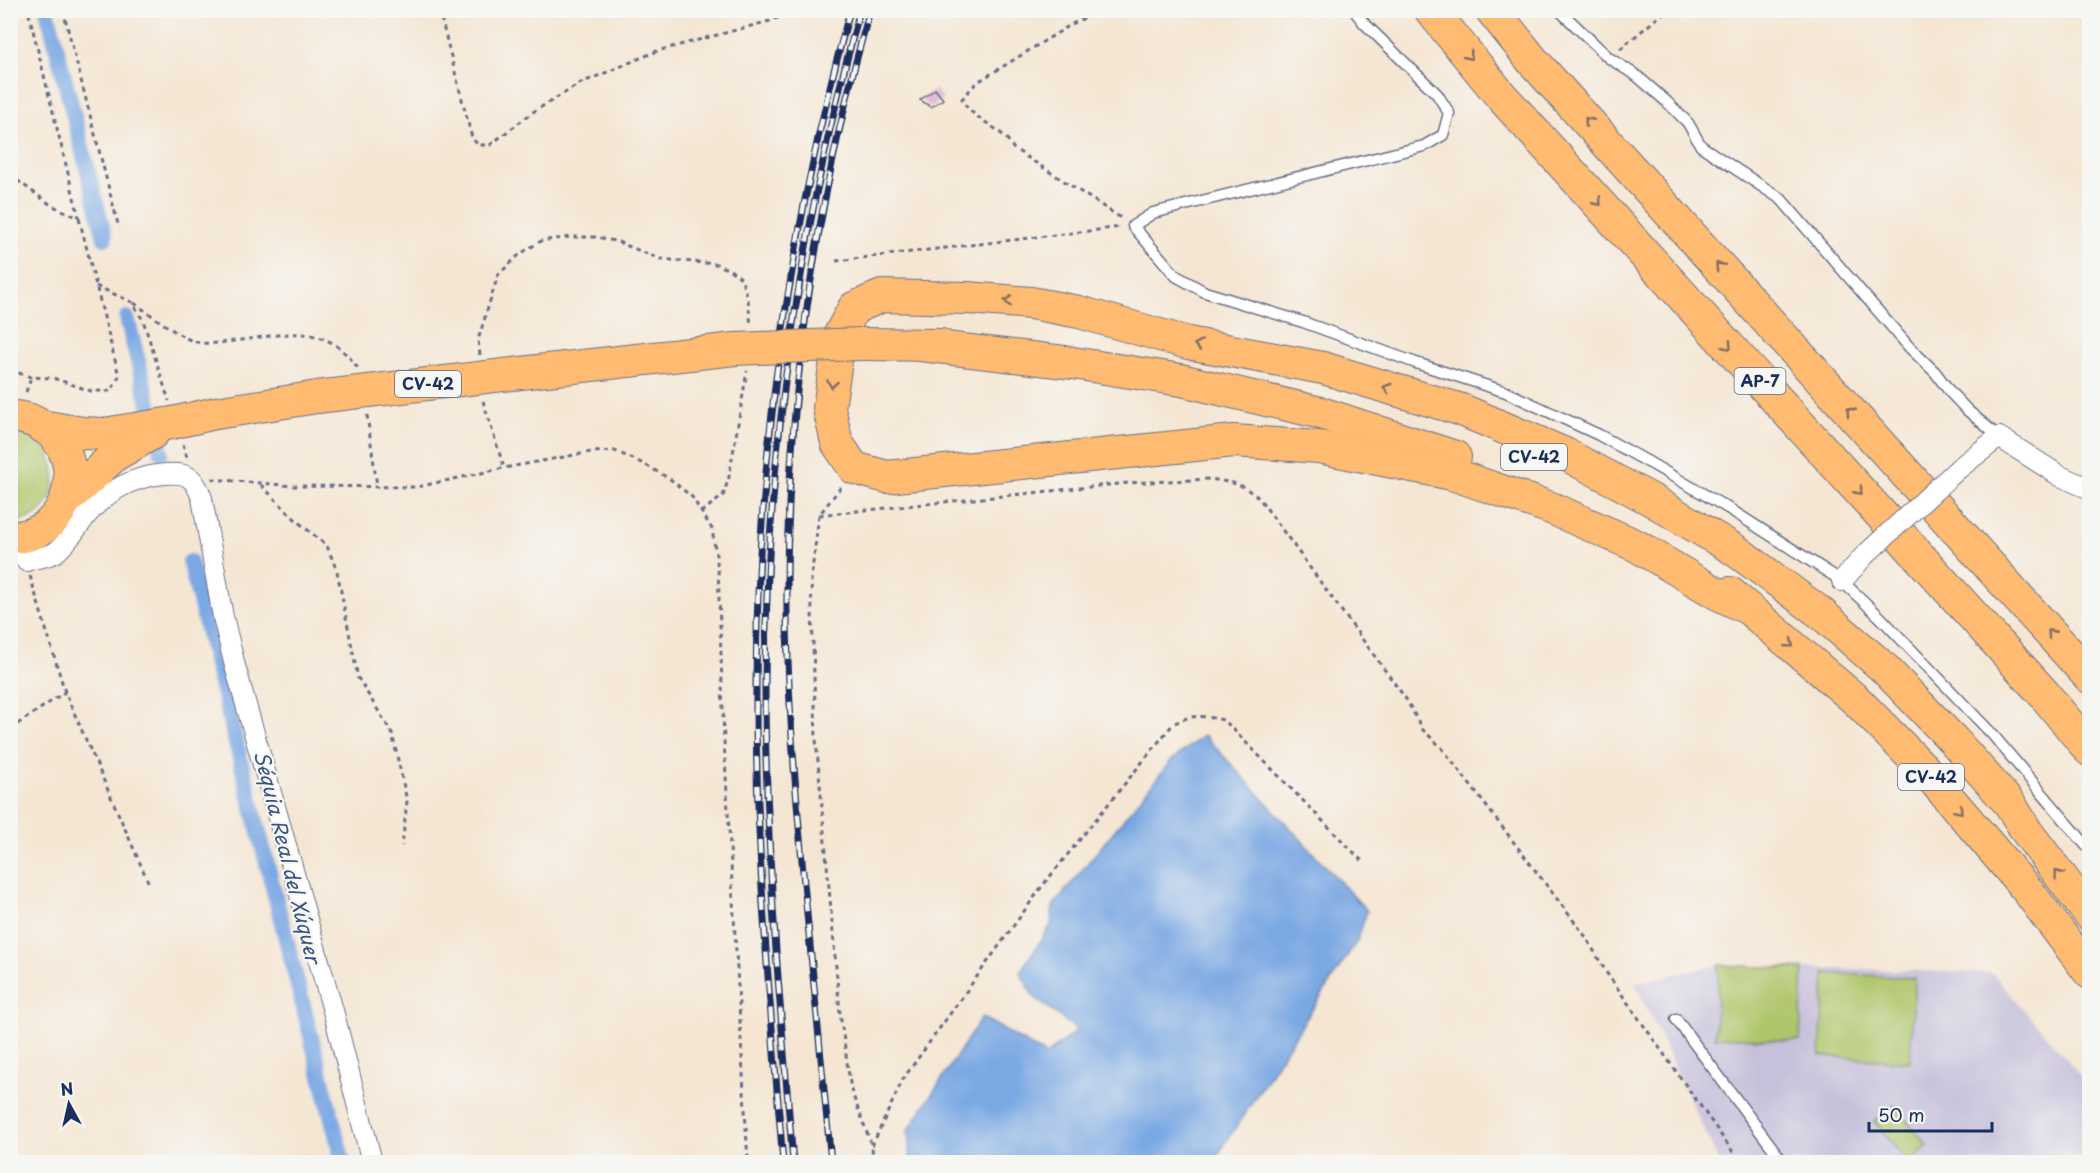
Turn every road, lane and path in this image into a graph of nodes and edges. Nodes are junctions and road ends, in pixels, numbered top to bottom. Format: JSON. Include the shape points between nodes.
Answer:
{"nodes":[{"id":1,"x":28,"y":10,"type":"edge"},
{"id":2,"x":63,"y":10,"type":"edge"},
{"id":3,"x":439,"y":10,"type":"edge"},
{"id":4,"x":796,"y":10,"type":"edge"},
{"id":5,"x":1100,"y":10,"type":"edge"},
{"id":6,"x":1354,"y":10,"type":"edge"},
{"id":7,"x":1431,"y":10,"type":"edge"},
{"id":8,"x":1492,"y":10,"type":"edge"},
{"id":9,"x":1559,"y":10,"type":"edge"},
{"id":10,"x":1667,"y":10,"type":"edge"},
{"id":11,"x":1609,"y":58,"type":"junction"},
{"id":12,"x":10,"y":175,"type":"edge"},
{"id":13,"x":79,"y":218,"type":"junction"},
{"id":14,"x":1133,"y":226,"type":"junction"},
{"id":15,"x":120,"y":228,"type":"dead end"},
{"id":16,"x":836,"y":261,"type":"dead end"},
{"id":17,"x":96,"y":286,"type":"junction"},
{"id":18,"x":132,"y":302,"type":"junction"},
{"id":19,"x":920,"y":345,"type":"junction"},
{"id":20,"x":10,"y":370,"type":"edge"},
{"id":21,"x":31,"y":377,"type":"junction"},
{"id":22,"x":361,"y":381,"type":"dead end"},
{"id":23,"x":18,"y":404,"type":"edge"},
{"id":24,"x":366,"y":404,"type":"dead end"},
{"id":25,"x":175,"y":422,"type":"junction"},
{"id":26,"x":41,"y":426,"type":"junction"},
{"id":27,"x":1999,"y":436,"type":"junction"},
{"id":28,"x":129,"y":438,"type":"junction"},
{"id":29,"x":854,"y":468,"type":"junction"},
{"id":30,"x":185,"y":475,"type":"junction"},
{"id":31,"x":260,"y":483,"type":"junction"},
{"id":32,"x":377,"y":486,"type":"junction"},
{"id":33,"x":2090,"y":489,"type":"edge"},
{"id":34,"x":66,"y":500,"type":"junction"},
{"id":35,"x":819,"y":515,"type":"junction"},
{"id":36,"x":18,"y":545,"type":"edge"},
{"id":37,"x":1842,"y":580,"type":"junction"},
{"id":38,"x":1745,"y":607,"type":"junction"},
{"id":39,"x":2090,"y":677,"type":"edge"},
{"id":40,"x":65,"y":692,"type":"junction"},
{"id":41,"x":10,"y":729,"type":"edge"},
{"id":42,"x":2090,"y":750,"type":"edge"},
{"id":43,"x":2027,"y":832,"type":"junction"},
{"id":44,"x":402,"y":846,"type":"dead end"},
{"id":45,"x":2090,"y":850,"type":"edge"},
{"id":46,"x":1363,"y":862,"type":"dead end"},
{"id":47,"x":150,"y":886,"type":"dead end"},
{"id":48,"x":2090,"y":915,"type":"edge"},
{"id":49,"x":2090,"y":973,"type":"edge"},
{"id":50,"x":1676,"y":1018,"type":"dead end"},
{"id":51,"x":872,"y":1146,"type":"junction"},
{"id":52,"x":372,"y":1162,"type":"edge"},
{"id":53,"x":748,"y":1162,"type":"edge"},
{"id":54,"x":873,"y":1162,"type":"edge"},
{"id":55,"x":1740,"y":1162,"type":"edge"},
{"id":56,"x":1783,"y":1162,"type":"edge"}],
"edges":[{"from":1,"to":13,"type":"path"},
{"from":2,"to":15,"type":"path"},
{"from":3,"to":4,"type":"path","via":[[472,138],[478,145],[490,145],[533,112],[581,83],[657,51],[770,21]]},
{"from":5,"to":14,"type":"path","via":[[976,82],[962,99],[967,110],[995,127],[1013,148]]},
{"from":6,"to":14,"type":"lane","via":[[1437,94],[1449,113],[1443,135],[1424,146],[1153,213]]},
{"from":7,"to":42,"type":"highway","number":"AP-7","one_way":true,"via":[[1502,97]]},
{"from":39,"to":8,"type":"highway","number":"AP-7","one_way":true,"via":[[1532,60]]},
{"from":9,"to":11,"type":"lane"},
{"from":10,"to":11,"type":"path"},
{"from":11,"to":27,"type":"lane","via":[[1667,102],[1688,123],[1701,146],[1781,200],[1950,393]]},
{"from":12,"to":13,"type":"path","via":[[51,205]]},
{"from":13,"to":17,"type":"path"},
{"from":14,"to":16,"type":"path"},
{"from":14,"to":37,"type":"lane","via":[[1176,276],[1205,292],[1506,392],[1650,463]]},
{"from":17,"to":18,"type":"path"},
{"from":17,"to":21,"type":"path","via":[[118,376],[111,392],[91,391],[53,378]]},
{"from":18,"to":22,"type":"path","via":[[191,341],[211,344],[304,333],[324,337],[345,352],[359,369]]},
{"from":18,"to":25,"type":"path","via":[[143,320]]},
{"from":19,"to":25,"type":"main road","number":"CV-42","bridge":true,"via":[[735,349],[317,397]]},
{"from":19,"to":38,"type":"main road","number":"CV-42","via":[[1181,380],[1321,413],[1455,457],[1554,497],[1639,538],[1720,584]]},
{"from":19,"to":43,"type":"main road","number":"CV-42","via":[[1074,351],[1184,365],[1322,392],[1459,429],[1561,468],[1647,509],[1732,558],[1818,621],[1949,746],[2001,809]]},
{"from":20,"to":21,"type":"path"},
{"from":21,"to":23,"type":"path"},
{"from":23,"to":26,"type":"main road","number":"CV-42"},
{"from":24,"to":32,"type":"path"},
{"from":25,"to":28,"type":"main road","number":"CV-42"},
{"from":25,"to":30,"type":"path","via":[[188,460]]},
{"from":26,"to":28,"type":"main road","number":"CV-42"},
{"from":26,"to":34,"type":"main road","number":"CV-42","via":[[61,444],[69,462],[71,481]]},
{"from":27,"to":33,"type":"street","via":[[2060,477]]},
{"from":27,"to":37,"type":"street","bridge":true,"via":[[1958,468]]},
{"from":28,"to":34,"type":"main road","number":"CV-42"},
{"from":29,"to":35,"type":"path"},
{"from":29,"to":38,"type":"main road","via":[[887,477],[1234,441],[1319,447],[1452,474],[1551,508],[1637,546]]},
{"from":43,"to":29,"type":"main road","one_way":true,"via":[[2010,804],[1954,741],[1885,669],[1822,614],[1735,550],[1650,498],[1565,454],[1462,410],[1323,368],[1188,343],[1079,312],[1021,302],[882,296],[854,308],[840,334],[829,408],[837,443]]},
{"from":30,"to":31,"type":"path"},
{"from":30,"to":36,"type":"street","via":[[146,475],[110,492],[55,553]]},
{"from":30,"to":52,"type":"street","via":[[196,482],[202,498],[235,666]]},
{"from":31,"to":32,"type":"path"},
{"from":31,"to":44,"type":"path","via":[[327,546],[337,571],[358,678],[392,733],[407,801]]},
{"from":32,"to":53,"type":"path","via":[[417,487],[536,462],[615,451],[670,479],[692,497],[712,529],[718,568]]},
{"from":34,"to":36,"type":"main road","number":"CV-42","via":[[47,525]]},
{"from":35,"to":51,"type":"path","via":[[811,579],[816,739],[840,1013],[851,1090]]},
{"from":35,"to":55,"type":"path","via":[[1128,483],[1211,479],[1244,487],[1259,498],[1406,699],[1423,730],[1442,748],[1586,937],[1606,972]]},
{"from":36,"to":40,"type":"path"},
{"from":37,"to":45,"type":"lane","via":[[1992,734]]},
{"from":38,"to":49,"type":"main road","number":"CV-42","one_way":true,"via":[[1857,701],[1925,770],[2028,891]]},
{"from":40,"to":41,"type":"path"},
{"from":40,"to":47,"type":"path"},
{"from":48,"to":43,"type":"main road","number":"CV-42","one_way":true},
{"from":46,"to":51,"type":"path","via":[[1224,720],[1188,717],[1173,724],[1042,885],[903,1079]]},
{"from":50,"to":56,"type":"lane"},
{"from":51,"to":54,"type":"path"}]}
